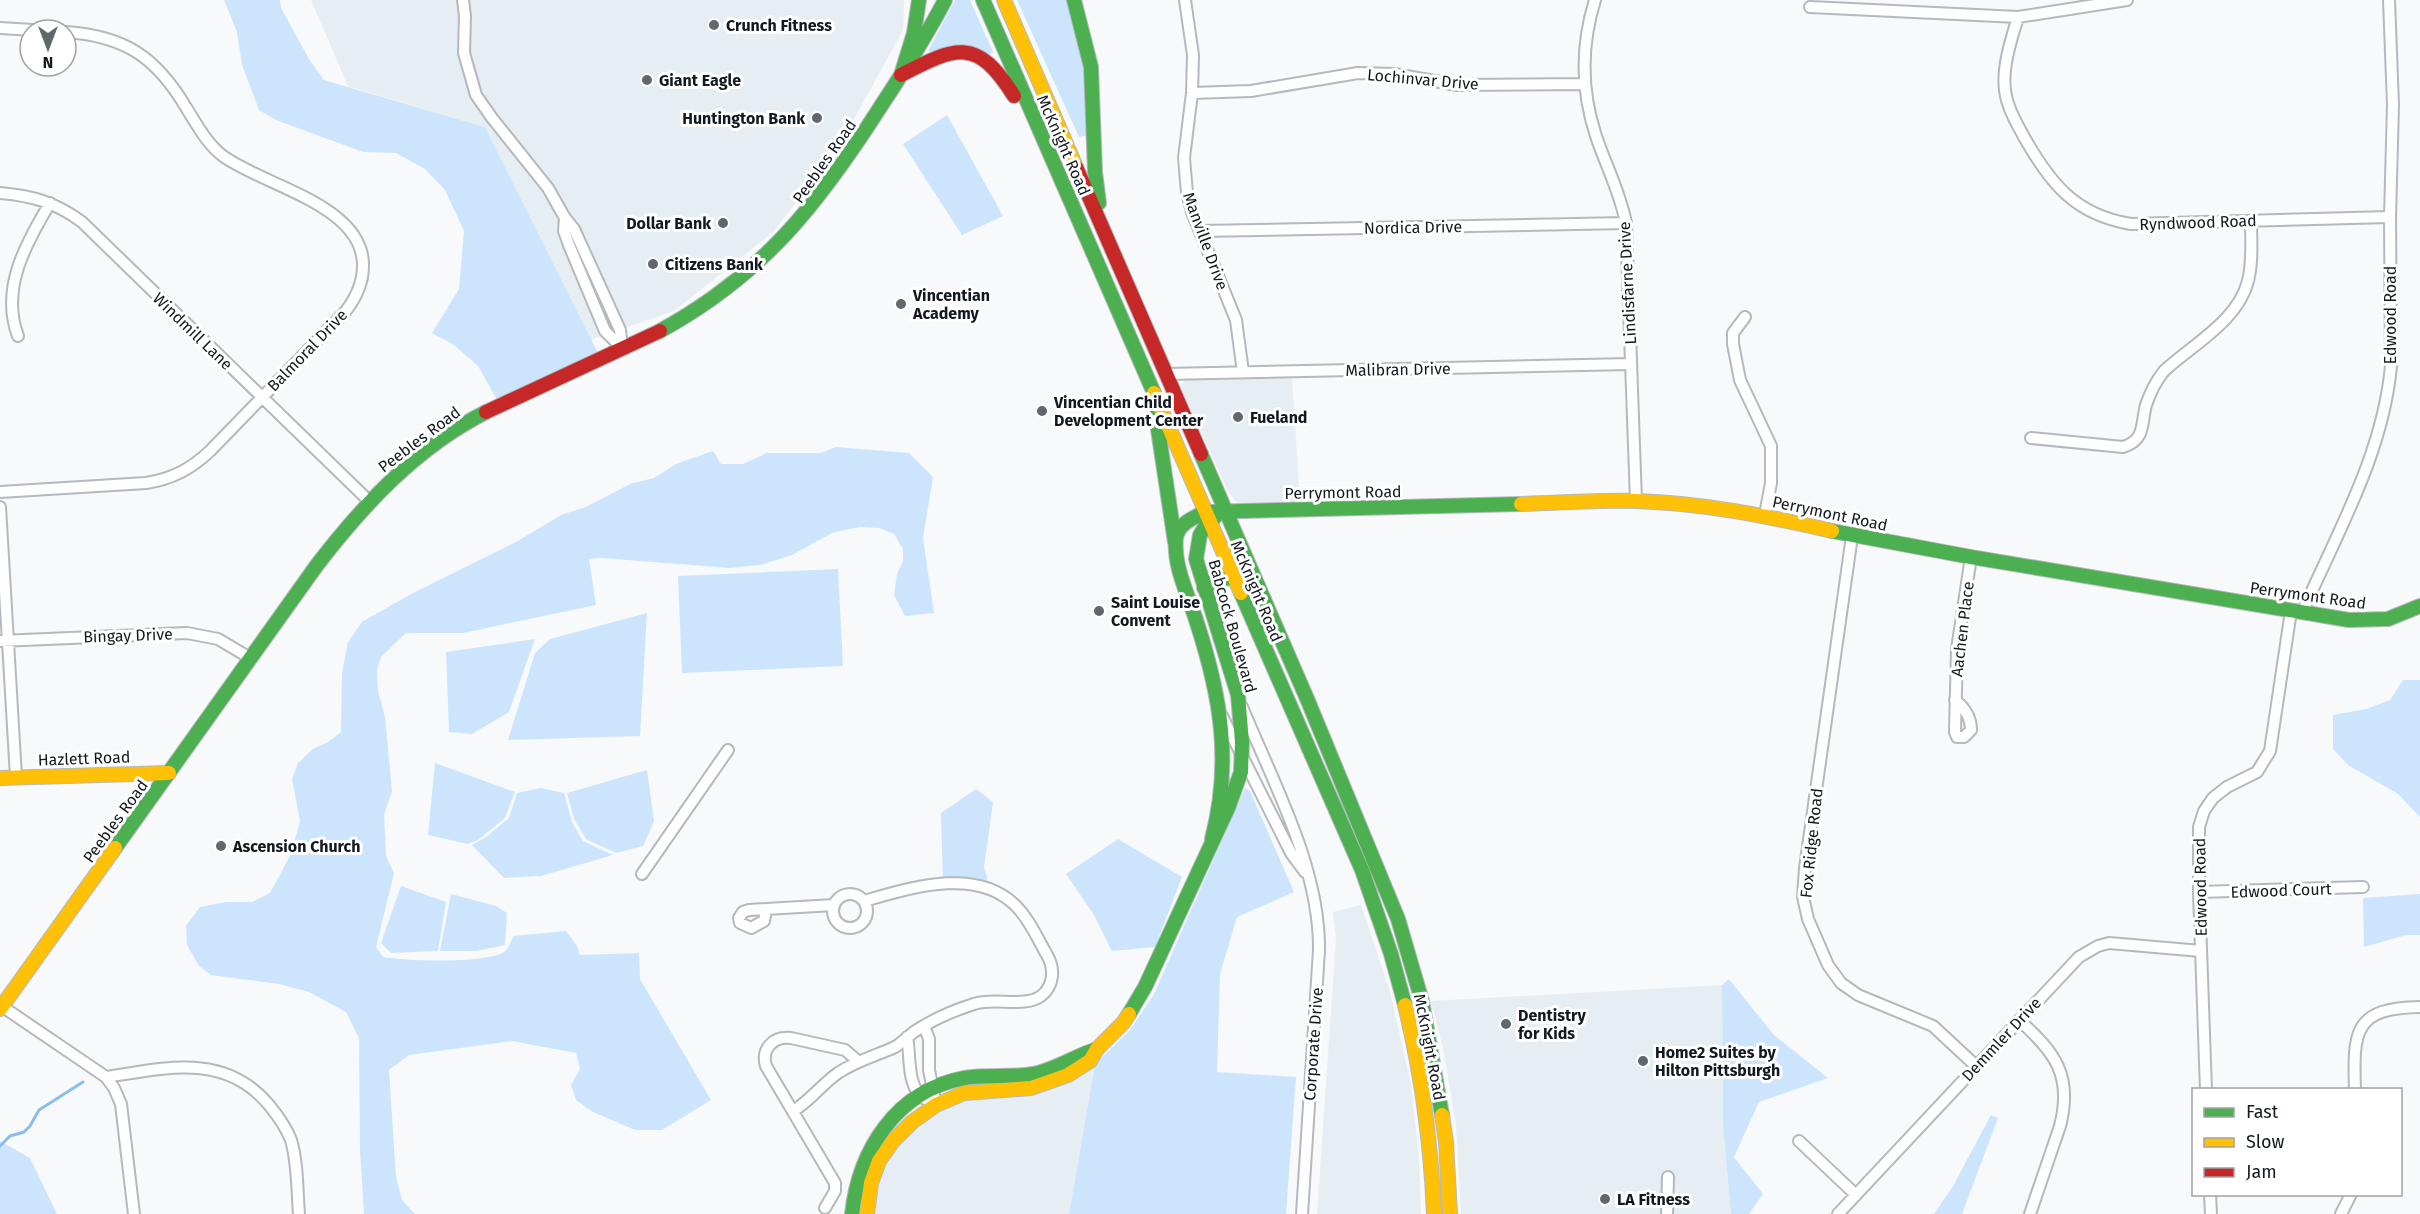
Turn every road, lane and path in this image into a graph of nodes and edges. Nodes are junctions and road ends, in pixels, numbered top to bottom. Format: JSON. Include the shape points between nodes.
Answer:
{"nodes":[{"id":1,"x":463,"y":0,"type":"edge"},
{"id":2,"x":919,"y":0,"type":"edge"},
{"id":3,"x":945,"y":0,"type":"edge"},
{"id":4,"x":983,"y":0,"type":"edge"},
{"id":5,"x":1004,"y":0,"type":"edge"},
{"id":6,"x":1074,"y":0,"type":"edge"},
{"id":7,"x":1185,"y":0,"type":"edge"},
{"id":8,"x":1595,"y":0,"type":"edge"},
{"id":9,"x":2127,"y":0,"type":"edge"},
{"id":10,"x":2389,"y":0,"type":"edge"},
{"id":11,"x":1810,"y":7,"type":"dead end"},
{"id":12,"x":2018,"y":17,"type":"junction"},
{"id":13,"x":0,"y":28,"type":"edge"},
{"id":14,"x":18,"y":29,"type":"edge"},
{"id":15,"x":78,"y":33,"type":"edge"},
{"id":16,"x":901,"y":75,"type":"junction"},
{"id":17,"x":1584,"y":84,"type":"junction"},
{"id":18,"x":1192,"y":93,"type":"junction"},
{"id":19,"x":0,"y":193,"type":"edge"},
{"id":20,"x":51,"y":203,"type":"junction"},
{"id":21,"x":1071,"y":204,"type":"junction"},
{"id":22,"x":2390,"y":217,"type":"junction"},
{"id":23,"x":2251,"y":221,"type":"junction"},
{"id":24,"x":1626,"y":223,"type":"junction"},
{"id":25,"x":1200,"y":231,"type":"junction"},
{"id":26,"x":1105,"y":232,"type":"junction"},
{"id":27,"x":1745,"y":317,"type":"dead end"},
{"id":28,"x":18,"y":336,"type":"dead end"},
{"id":29,"x":622,"y":348,"type":"junction"},
{"id":30,"x":1630,"y":364,"type":"junction"},
{"id":31,"x":1243,"y":372,"type":"junction"},
{"id":32,"x":1166,"y":374,"type":"junction"},
{"id":33,"x":1151,"y":387,"type":"junction"},
{"id":34,"x":261,"y":398,"type":"junction"},
{"id":35,"x":2031,"y":438,"type":"dead end"},
{"id":36,"x":0,"y":492,"type":"edge"},
{"id":37,"x":369,"y":501,"type":"junction"},
{"id":38,"x":1636,"y":501,"type":"junction"},
{"id":39,"x":0,"y":507,"type":"edge"},
{"id":40,"x":1226,"y":511,"type":"junction"},
{"id":41,"x":1765,"y":515,"type":"junction"},
{"id":42,"x":1207,"y":516,"type":"junction"},
{"id":43,"x":1852,"y":536,"type":"junction"},
{"id":44,"x":1176,"y":542,"type":"junction"},
{"id":45,"x":1971,"y":557,"type":"junction"},
{"id":46,"x":1233,"y":578,"type":"junction"},
{"id":47,"x":1204,"y":588,"type":"junction"},
{"id":48,"x":2420,"y":606,"type":"edge"},
{"id":49,"x":2296,"y":612,"type":"junction"},
{"id":50,"x":3,"y":641,"type":"edge"},
{"id":51,"x":250,"y":658,"type":"junction"},
{"id":52,"x":1238,"y":695,"type":"junction"},
{"id":53,"x":1217,"y":700,"type":"junction"},
{"id":54,"x":1955,"y":700,"type":"dead end"},
{"id":55,"x":728,"y":750,"type":"dead end"},
{"id":56,"x":1242,"y":755,"type":"junction"},
{"id":57,"x":169,"y":773,"type":"junction"},
{"id":58,"x":16,"y":777,"type":"junction"},
{"id":59,"x":0,"y":778,"type":"edge"},
{"id":60,"x":1212,"y":840,"type":"junction"},
{"id":61,"x":642,"y":874,"type":"dead end"},
{"id":62,"x":1307,"y":874,"type":"junction"},
{"id":63,"x":2362,"y":887,"type":"dead end"},
{"id":64,"x":2199,"y":892,"type":"junction"},
{"id":65,"x":864,"y":901,"type":"junction"},
{"id":66,"x":834,"y":905,"type":"junction"},
{"id":67,"x":766,"y":909,"type":"dead end"},
{"id":68,"x":2201,"y":951,"type":"junction"},
{"id":69,"x":1,"y":1007,"type":"edge"},
{"id":70,"x":2420,"y":1007,"type":"edge"},
{"id":71,"x":2019,"y":1020,"type":"junction"},
{"id":72,"x":924,"y":1026,"type":"junction"},
{"id":73,"x":908,"y":1038,"type":"junction"},
{"id":74,"x":1097,"y":1049,"type":"junction"},
{"id":75,"x":858,"y":1061,"type":"junction"},
{"id":76,"x":1976,"y":1066,"type":"junction"},
{"id":77,"x":106,"y":1077,"type":"junction"},
{"id":78,"x":2206,"y":1088,"type":"edge"},
{"id":79,"x":2355,"y":1088,"type":"edge"},
{"id":80,"x":933,"y":1089,"type":"junction"},
{"id":81,"x":920,"y":1096,"type":"junction"},
{"id":82,"x":936,"y":1106,"type":"junction"},
{"id":83,"x":792,"y":1111,"type":"junction"},
{"id":84,"x":1799,"y":1141,"type":"dead end"},
{"id":85,"x":1668,"y":1177,"type":"dead end"},
{"id":86,"x":1856,"y":1195,"type":"junction"},
{"id":87,"x":2210,"y":1196,"type":"edge"},
{"id":88,"x":2350,"y":1196,"type":"edge"},
{"id":89,"x":825,"y":1208,"type":"dead end"},
{"id":90,"x":134,"y":1214,"type":"edge"},
{"id":91,"x":299,"y":1214,"type":"edge"},
{"id":92,"x":852,"y":1214,"type":"edge"},
{"id":93,"x":867,"y":1214,"type":"edge"},
{"id":94,"x":1302,"y":1214,"type":"edge"},
{"id":95,"x":1434,"y":1214,"type":"edge"},
{"id":96,"x":1450,"y":1214,"type":"edge"},
{"id":97,"x":1667,"y":1214,"type":"edge"},
{"id":98,"x":1838,"y":1214,"type":"edge"},
{"id":99,"x":2030,"y":1214,"type":"edge"},
{"id":100,"x":2211,"y":1214,"type":"edge"},
{"id":101,"x":2341,"y":1214,"type":"edge"}],
"edges":[{"from":1,"to":29,"type":"street","via":[[464,54],[476,95],[574,229],[620,330]]},
{"from":2,"to":16,"type":"main road"},
{"from":3,"to":16,"type":"main road","name":"Peebles Road"},
{"from":4,"to":21,"type":"main road","name":"McKnight Road"},
{"from":5,"to":26,"type":"main road","name":"McKnight Road"},
{"from":6,"to":26,"type":"main road","via":[[1091,63],[1095,179]]},
{"from":7,"to":18,"type":"street","name":"Manville Drive"},
{"from":8,"to":17,"type":"street","name":"Lindisfarne Drive"},
{"from":9,"to":12,"type":"street"},
{"from":10,"to":22,"type":"street","name":"Edwood Road","via":[[2393,105]]},
{"from":11,"to":12,"type":"street"},
{"from":12,"to":23,"type":"street","name":"Ryndwood Road","via":[[2005,79],[2007,103],[2039,165],[2065,195],[2107,218],[2131,224]]},
{"from":13,"to":14,"type":"street"},
{"from":15,"to":34,"type":"street","name":"Balmoral Drive","via":[[116,42],[148,59],[172,84],[205,137],[223,156],[338,217],[357,238],[363,269],[355,298]]},
{"from":16,"to":21,"type":"main road","via":[[951,51],[970,52],[988,62],[1007,84]]},
{"from":16,"to":29,"type":"main road","name":"Peebles Road","via":[[838,173],[771,254],[710,301],[668,327]]},
{"from":17,"to":18,"type":"street","name":"Lochinvar Drive","via":[[1457,85],[1358,73],[1251,91]]},
{"from":17,"to":24,"type":"street","name":"Lindisfarne Drive","via":[[1596,137]]},
{"from":18,"to":25,"type":"street","name":"Manville Drive","via":[[1184,171],[1189,202]]},
{"from":19,"to":20,"type":"street","name":"Windmill Lane","via":[[28,195]]},
{"from":20,"to":28,"type":"street","via":[[14,278],[10,307]]},
{"from":20,"to":34,"type":"street","name":"Windmill Lane","via":[[82,222]]},
{"from":21,"to":33,"type":"main road","name":"McKnight Road"},
{"from":22,"to":23,"type":"street","name":"Ryndwood Road"},
{"from":22,"to":49,"type":"street","name":"Edwood Road","via":[[2391,366],[2386,405],[2369,461]]},
{"from":23,"to":35,"type":"street","via":[[2250,265],[2243,293],[2224,319],[2156,382],[2136,441],[2123,447]]},
{"from":24,"to":25,"type":"street","name":"Nordica Drive"},
{"from":24,"to":30,"type":"street","name":"Lindisfarne Drive"},
{"from":25,"to":31,"type":"street","name":"Manville Drive","via":[[1236,320]]},
{"from":26,"to":32,"type":"main road","name":"McKnight Road"},
{"from":27,"to":41,"type":"street","via":[[1733,333],[1732,344],[1740,380],[1771,446],[1771,483]]},
{"from":29,"to":37,"type":"main road","name":"Peebles Road","via":[[463,424],[396,474]]},
{"from":30,"to":31,"type":"street","name":"Malibran Drive"},
{"from":30,"to":38,"type":"street","name":"Lindisfarne Drive"},
{"from":31,"to":32,"type":"street","name":"Malibran Drive"},
{"from":32,"to":40,"type":"main road","name":"McKnight Road"},
{"from":33,"to":42,"type":"main road","name":"McKnight Road"},
{"from":33,"to":44,"type":"main road","name":"Babcock Boulevard"},
{"from":34,"to":36,"type":"street","name":"Balmoral Drive","via":[[198,463],[175,476],[146,483]]},
{"from":34,"to":37,"type":"street","name":"Windmill Lane"},
{"from":37,"to":51,"type":"main road","name":"Peebles Road"},
{"from":38,"to":40,"type":"main road","name":"Perrymont Road"},
{"from":38,"to":41,"type":"main road","name":"Perrymont Road"},
{"from":39,"to":50,"type":"street"},
{"from":40,"to":42,"type":"main road"},
{"from":40,"to":96,"type":"main road","name":"McKnight Road","via":[[1377,864],[1403,936],[1433,1056],[1446,1142]]},
{"from":41,"to":43,"type":"main road","name":"Perrymont Road"},
{"from":42,"to":44,"type":"main road","via":[[1182,525]]},
{"from":42,"to":46,"type":"main road","name":"McKnight Road"},
{"from":42,"to":47,"type":"main road","name":"Babcock Boulevard","via":[[1196,553]]},
{"from":43,"to":45,"type":"main road","name":"Perrymont Road"},
{"from":43,"to":76,"type":"street","name":"Fox Ridge Road","via":[[1805,868],[1804,906],[1828,965],[1848,990],[1933,1026]]},
{"from":44,"to":53,"type":"main road","name":"Babcock Boulevard"},
{"from":45,"to":49,"type":"main road","name":"Perrymont Road"},
{"from":45,"to":54,"type":"street","name":"Aachen Place","via":[[1957,649]]},
{"from":46,"to":47,"type":"main road","via":[[1217,579]]},
{"from":46,"to":95,"type":"main road","name":"McKnight Road","via":[[1362,870],[1391,950],[1411,1023],[1422,1085]]},
{"from":47,"to":52,"type":"main road","name":"Babcock Boulevard"},
{"from":48,"to":49,"type":"main road","name":"Perrymont Road","via":[[2399,616],[2371,621]]},
{"from":49,"to":64,"type":"street","name":"Edwood Road","via":[[2270,751],[2257,772],[2220,792],[2204,811],[2198,838]]},
{"from":50,"to":51,"type":"street","name":"Bingay Drive","via":[[187,633],[218,639]]},
{"from":50,"to":58,"type":"street"},
{"from":51,"to":57,"type":"main road","name":"Peebles Road"},
{"from":52,"to":56,"type":"main road","name":"Babcock Boulevard"},
{"from":52,"to":62,"type":"street","name":"Corporate Drive","via":[[1301,849]]},
{"from":53,"to":56,"type":"street","name":"Corporate Drive"},
{"from":53,"to":60,"type":"main road","name":"Babcock Boulevard","via":[[1223,773]]},
{"from":55,"to":61,"type":"street"},
{"from":56,"to":60,"type":"main road","name":"Babcock Boulevard","via":[[1237,788]]},
{"from":56,"to":62,"type":"street","name":"Corporate Drive","via":[[1291,853]]},
{"from":57,"to":58,"type":"main road","name":"Hazlett Road"},
{"from":57,"to":69,"type":"main road","name":"Peebles Road"},
{"from":58,"to":59,"type":"main road","name":"Hazlett Road"},
{"from":60,"to":74,"type":"main road","name":"Babcock Boulevard","via":[[1136,1005]]},
{"from":62,"to":94,"type":"street","name":"Corporate Drive","via":[[1317,911],[1319,944]]},
{"from":63,"to":64,"type":"street","name":"Edwood Court"},
{"from":64,"to":68,"type":"street","name":"Edwood Road"},
{"from":65,"to":66,"type":"street","via":[[849,893],[838,897]]},
{"from":65,"to":66,"type":"street","via":[[866,917],[853,928],[838,923],[832,913]]},
{"from":65,"to":72,"type":"street","via":[[943,884],[991,890],[1008,898],[1021,911],[1050,961],[1050,984],[1037,999],[980,1002]]},
{"from":66,"to":67,"type":"street"},
{"from":68,"to":71,"type":"street","name":"Demmler Drive","via":[[2122,943],[2098,946],[2072,963]]},
{"from":68,"to":78,"type":"street","name":"Edwood Road"},
{"from":69,"to":77,"type":"street"},
{"from":70,"to":79,"type":"street","via":[[2383,1011],[2361,1026],[2355,1044]]},
{"from":71,"to":76,"type":"street","name":"Demmler Drive"},
{"from":71,"to":99,"type":"street","via":[[2053,1054],[2065,1090],[2064,1112]]},
{"from":72,"to":73,"type":"street"},
{"from":72,"to":80,"type":"street"},
{"from":73,"to":75,"type":"street"},
{"from":73,"to":81,"type":"street","via":[[914,1084]]},
{"from":74,"to":80,"type":"main road","name":"Babcock Boulevard","via":[[1044,1071],[962,1078]]},
{"from":74,"to":82,"type":"main road","name":"Babcock Boulevard","via":[[1090,1061],[1057,1080],[1019,1089],[975,1091]]},
{"from":75,"to":83,"type":"street"},
{"from":75,"to":83,"type":"street","via":[[845,1050],[831,1046],[785,1037],[773,1042],[765,1052],[766,1066]]},
{"from":76,"to":86,"type":"street","name":"Demmler Drive"},
{"from":77,"to":90,"type":"street","via":[[121,1104]]},
{"from":77,"to":91,"type":"street","via":[[167,1067],[200,1067],[225,1073],[257,1091],[290,1138]]},
{"from":80,"to":81,"type":"main road","name":"Babcock Boulevard"},
{"from":80,"to":82,"type":"street"},
{"from":81,"to":82,"type":"street"},
{"from":81,"to":92,"type":"main road","name":"Babcock Boulevard","via":[[873,1143],[860,1169]]},
{"from":82,"to":93,"type":"main road","name":"Babcock Boulevard","via":[[907,1127],[885,1150],[873,1176]]},
{"from":83,"to":89,"type":"street","via":[[835,1183]]},
{"from":84,"to":86,"type":"street"},
{"from":85,"to":97,"type":"street"},
{"from":86,"to":98,"type":"street","name":"Demmler Drive"},
{"from":87,"to":100,"type":"street"},
{"from":88,"to":101,"type":"street"}]}
